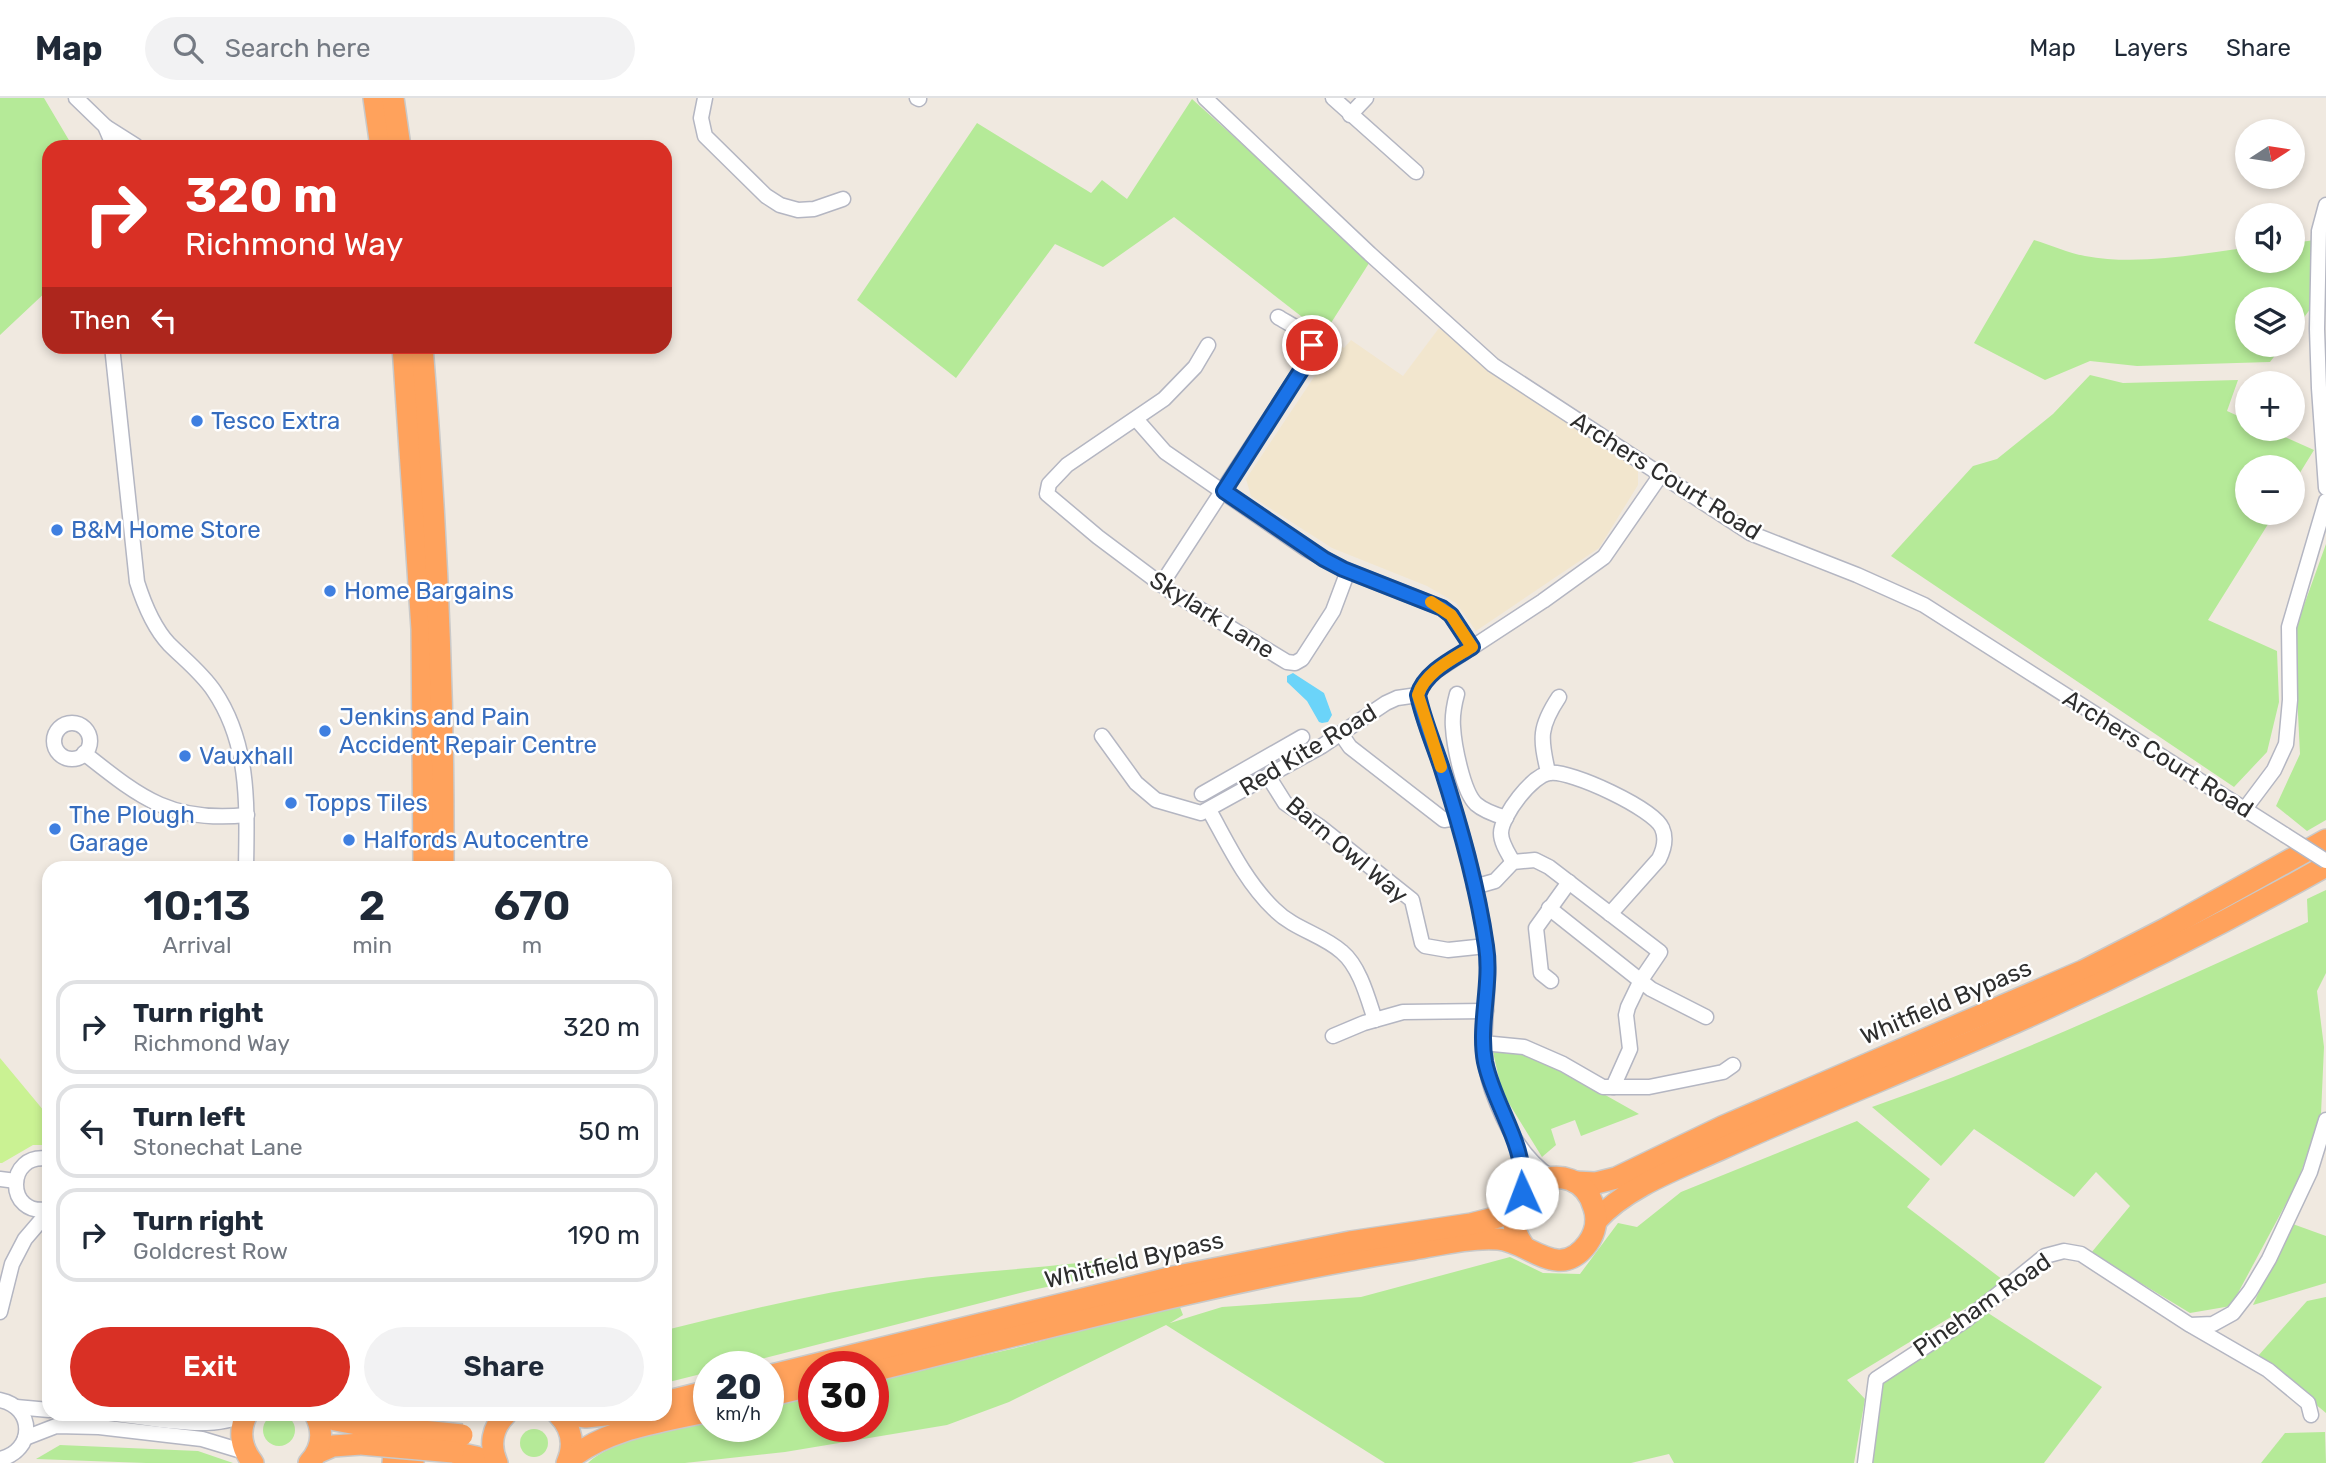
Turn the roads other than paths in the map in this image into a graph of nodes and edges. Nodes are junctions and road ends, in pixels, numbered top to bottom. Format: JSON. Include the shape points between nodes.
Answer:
{"nodes":[{"id":1,"x":76,"y":98,"type":"edge"},
{"id":2,"x":374,"y":98,"type":"edge"},
{"id":3,"x":393,"y":98,"type":"edge"},
{"id":4,"x":705,"y":98,"type":"edge"},
{"id":5,"x":1205,"y":98,"type":"edge"},
{"id":6,"x":1333,"y":98,"type":"edge"},
{"id":7,"x":1366,"y":98,"type":"edge"},
{"id":8,"x":1350,"y":115,"type":"junction"},
{"id":9,"x":105,"y":126,"type":"junction"},
{"id":10,"x":111,"y":140,"type":"edge"},
{"id":11,"x":125,"y":140,"type":"edge"},
{"id":12,"x":380,"y":140,"type":"edge"},
{"id":13,"x":399,"y":140,"type":"edge"},
{"id":14,"x":1416,"y":172,"type":"dead end"},
{"id":15,"x":843,"y":199,"type":"dead end"},
{"id":16,"x":2326,"y":205,"type":"edge"},
{"id":17,"x":1278,"y":317,"type":"dead end"},
{"id":18,"x":1208,"y":345,"type":"dead end"},
{"id":19,"x":113,"y":354,"type":"edge"},
{"id":20,"x":404,"y":354,"type":"edge"},
{"id":21,"x":423,"y":354,"type":"edge"},
{"id":22,"x":1136,"y":419,"type":"junction"},
{"id":23,"x":1660,"y":476,"type":"junction"},
{"id":24,"x":2326,"y":488,"type":"edge"},
{"id":25,"x":1224,"y":491,"type":"junction"},
{"id":26,"x":2326,"y":501,"type":"edge"},
{"id":27,"x":1348,"y":571,"type":"junction"},
{"id":28,"x":1161,"y":585,"type":"junction"},
{"id":29,"x":1472,"y":647,"type":"junction"},
{"id":30,"x":1457,"y":694,"type":"dead end"},
{"id":31,"x":1418,"y":695,"type":"junction"},
{"id":32,"x":1559,"y":697,"type":"dead end"},
{"id":33,"x":1341,"y":734,"type":"junction"},
{"id":34,"x":1102,"y":736,"type":"dead end"},
{"id":35,"x":1302,"y":737,"type":"dead end"},
{"id":36,"x":1286,"y":746,"type":"junction"},
{"id":37,"x":84,"y":753,"type":"dead end"},
{"id":38,"x":1295,"y":761,"type":"junction"},
{"id":39,"x":443,"y":766,"type":"junction"},
{"id":40,"x":1548,"y":772,"type":"junction"},
{"id":41,"x":1268,"y":776,"type":"junction"},
{"id":42,"x":1226,"y":780,"type":"junction"},
{"id":43,"x":1202,"y":794,"type":"dead end"},
{"id":44,"x":1234,"y":795,"type":"junction"},
{"id":45,"x":2244,"y":810,"type":"junction"},
{"id":46,"x":1205,"y":811,"type":"junction"},
{"id":47,"x":247,"y":815,"type":"junction"},
{"id":48,"x":1457,"y":818,"type":"junction"},
{"id":49,"x":1506,"y":818,"type":"junction"},
{"id":50,"x":2326,"y":839,"type":"edge"},
{"id":51,"x":246,"y":861,"type":"edge"},
{"id":52,"x":424,"y":861,"type":"edge"},
{"id":53,"x":443,"y":861,"type":"edge"},
{"id":54,"x":454,"y":861,"type":"edge"},
{"id":55,"x":2326,"y":861,"type":"edge"},
{"id":56,"x":1513,"y":862,"type":"junction"},
{"id":57,"x":2326,"y":866,"type":"edge"},
{"id":58,"x":1569,"y":882,"type":"junction"},
{"id":59,"x":1474,"y":887,"type":"junction"},
{"id":60,"x":1549,"y":908,"type":"junction"},
{"id":61,"x":1610,"y":914,"type":"junction"},
{"id":62,"x":1486,"y":946,"type":"junction"},
{"id":63,"x":1551,"y":981,"type":"dead end"},
{"id":64,"x":1641,"y":981,"type":"junction"},
{"id":65,"x":1486,"y":1011,"type":"junction"},
{"id":66,"x":1706,"y":1017,"type":"dead end"},
{"id":67,"x":1375,"y":1020,"type":"junction"},
{"id":68,"x":1333,"y":1035,"type":"dead end"},
{"id":69,"x":1483,"y":1043,"type":"junction"},
{"id":70,"x":1734,"y":1065,"type":"dead end"},
{"id":71,"x":1613,"y":1087,"type":"junction"},
{"id":72,"x":2326,"y":1120,"type":"edge"},
{"id":73,"x":1517,"y":1143,"type":"junction"},
{"id":74,"x":42,"y":1158,"type":"edge"},
{"id":75,"x":1551,"y":1177,"type":"junction"},
{"id":76,"x":0,"y":1179,"type":"edge"},
{"id":77,"x":16,"y":1181,"type":"junction"},
{"id":78,"x":1575,"y":1182,"type":"junction"},
{"id":79,"x":21,"y":1201,"type":"junction"},
{"id":80,"x":1518,"y":1201,"type":"junction"},
{"id":81,"x":42,"y":1210,"type":"edge"},
{"id":82,"x":42,"y":1218,"type":"edge"},
{"id":83,"x":1596,"y":1221,"type":"junction"},
{"id":84,"x":25,"y":1239,"type":"junction"},
{"id":85,"x":1523,"y":1245,"type":"junction"},
{"id":86,"x":0,"y":1312,"type":"edge"},
{"id":87,"x":2233,"y":1313,"type":"junction"},
{"id":88,"x":2190,"y":1325,"type":"junction"},
{"id":89,"x":2234,"y":1348,"type":"junction"},
{"id":90,"x":889,"y":1367,"type":"edge"},
{"id":91,"x":784,"y":1372,"type":"edge"},
{"id":92,"x":0,"y":1392,"type":"edge"},
{"id":93,"x":693,"y":1395,"type":"edge"},
{"id":94,"x":672,"y":1400,"type":"edge"},
{"id":95,"x":9,"y":1404,"type":"edge"},
{"id":96,"x":42,"y":1409,"type":"edge"},
{"id":97,"x":693,"y":1415,"type":"edge"},
{"id":98,"x":2311,"y":1415,"type":"dead end"},
{"id":99,"x":672,"y":1420,"type":"edge"},
{"id":100,"x":191,"y":1421,"type":"edge"},
{"id":101,"x":226,"y":1421,"type":"edge"},
{"id":102,"x":244,"y":1421,"type":"edge"},
{"id":103,"x":319,"y":1421,"type":"edge"},
{"id":104,"x":340,"y":1421,"type":"edge"},
{"id":105,"x":397,"y":1421,"type":"edge"},
{"id":106,"x":416,"y":1421,"type":"edge"},
{"id":107,"x":499,"y":1421,"type":"edge"},
{"id":108,"x":501,"y":1421,"type":"edge"},
{"id":109,"x":563,"y":1421,"type":"edge"},
{"id":110,"x":669,"y":1421,"type":"edge"},
{"id":111,"x":362,"y":1435,"type":"junction"},
{"id":112,"x":25,"y":1438,"type":"junction"},
{"id":113,"x":457,"y":1444,"type":"junction"},
{"id":114,"x":249,"y":1457,"type":"edge"},
{"id":115,"x":313,"y":1458,"type":"edge"},
{"id":116,"x":0,"y":1459,"type":"edge"},
{"id":117,"x":568,"y":1461,"type":"edge"},
{"id":118,"x":393,"y":1463,"type":"edge"},
{"id":119,"x":413,"y":1463,"type":"edge"},
{"id":120,"x":490,"y":1463,"type":"edge"},
{"id":121,"x":497,"y":1463,"type":"edge"},
{"id":122,"x":1865,"y":1463,"type":"edge"}],
"edges":[{"from":1,"to":9,"type":"street"},
{"from":2,"to":12,"type":"highway"},
{"from":3,"to":13,"type":"highway"},
{"from":4,"to":15,"type":"street","via":[[701,118],[705,136],[766,196],[798,211]]},
{"from":5,"to":23,"type":"street","name":"Archers Court Road","via":[[1493,365]]},
{"from":6,"to":8,"type":"street"},
{"from":7,"to":8,"type":"street"},
{"from":8,"to":14,"type":"street"},
{"from":9,"to":10,"type":"street"},
{"from":9,"to":11,"type":"street"},
{"from":16,"to":24,"type":"street","via":[[2319,231],[2317,329]]},
{"from":17,"to":25,"type":"street","via":[[1311,340],[1311,352]]},
{"from":18,"to":22,"type":"street","via":[[1181,383]]},
{"from":19,"to":47,"type":"street","via":[[137,582],[168,643],[214,689],[225,710],[243,758]]},
{"from":20,"to":52,"type":"highway","via":[[422,629]]},
{"from":21,"to":39,"type":"highway","via":[[433,484]]},
{"from":22,"to":25,"type":"street","via":[[1164,452]]},
{"from":22,"to":28,"type":"street","name":"Skylark Lane","via":[[1068,465],[1049,484],[1047,494]]},
{"from":23,"to":29,"type":"street","via":[[1604,557]]},
{"from":23,"to":45,"type":"street","name":"Archers Court Road","via":[[1750,533],[1924,605]]},
{"from":25,"to":27,"type":"street"},
{"from":25,"to":28,"type":"street"},
{"from":26,"to":45,"type":"street","via":[[2289,627],[2286,744],[2274,771]]},
{"from":27,"to":28,"type":"street","name":"Skylark Lane","via":[[1333,611],[1302,659],[1294,663]]},
{"from":27,"to":29,"type":"street","via":[[1442,608]]},
{"from":29,"to":31,"type":"street","via":[[1433,673]]},
{"from":30,"to":49,"type":"street","via":[[1453,728],[1467,789],[1475,803]]},
{"from":31,"to":33,"type":"street","name":"Red Kite Road","via":[[1386,703]]},
{"from":31,"to":48,"type":"street"},
{"from":32,"to":40,"type":"street","via":[[1547,715],[1541,737]]},
{"from":33,"to":38,"type":"street","name":"Red Kite Road"},
{"from":33,"to":48,"type":"street","via":[[1350,747],[1444,820]]},
{"from":34,"to":46,"type":"street","via":[[1136,783],[1156,800]]},
{"from":35,"to":36,"type":"street"},
{"from":36,"to":38,"type":"street"},
{"from":36,"to":42,"type":"street"},
{"from":37,"to":47,"type":"street","via":[[129,789],[158,805],[204,816]]},
{"from":38,"to":41,"type":"street","name":"Red Kite Road"},
{"from":39,"to":53,"type":"highway"},
{"from":39,"to":54,"type":"highway","via":[[451,793]]},
{"from":40,"to":49,"type":"street","via":[[1536,779]]},
{"from":40,"to":61,"type":"street","via":[[1583,779],[1605,790],[1651,815],[1664,830],[1659,859]]},
{"from":41,"to":44,"type":"street","name":"Red Kite Road"},
{"from":41,"to":62,"type":"street","name":"Barn Owl Way","via":[[1285,803],[1412,900],[1425,946],[1448,950]]},
{"from":42,"to":43,"type":"street"},
{"from":42,"to":44,"type":"street"},
{"from":44,"to":46,"type":"street","name":"Red Kite Road"},
{"from":45,"to":55,"type":"street","name":"Archers Court Road","bridge":true},
{"from":46,"to":67,"type":"street","via":[[1273,908],[1292,925],[1349,959]]},
{"from":47,"to":51,"type":"street"},
{"from":48,"to":59,"type":"street"},
{"from":49,"to":56,"type":"street","via":[[1500,831]]},
{"from":50,"to":78,"type":"highway","name":"Whitfield Bypass","via":[[2083,971],[1772,1105],[1616,1178]]},
{"from":56,"to":58,"type":"street","via":[[1535,860]]},
{"from":56,"to":59,"type":"street","via":[[1495,880]]},
{"from":57,"to":83,"type":"highway","name":"Whitfield Bypass","via":[[2092,987],[1702,1157],[1627,1194]]},
{"from":58,"to":60,"type":"street"},
{"from":58,"to":61,"type":"street"},
{"from":59,"to":62,"type":"street"},
{"from":60,"to":63,"type":"street","via":[[1535,934],[1541,972]]},
{"from":60,"to":64,"type":"street"},
{"from":61,"to":64,"type":"street","via":[[1660,952]]},
{"from":62,"to":65,"type":"street"},
{"from":64,"to":66,"type":"street"},
{"from":64,"to":71,"type":"street","via":[[1626,1015],[1630,1049]]},
{"from":65,"to":67,"type":"street","via":[[1403,1012]]},
{"from":65,"to":69,"type":"street"},
{"from":67,"to":68,"type":"street"},
{"from":69,"to":71,"type":"street","via":[[1524,1047],[1590,1082]]},
{"from":69,"to":73,"type":"street","via":[[1493,1092]]},
{"from":70,"to":71,"type":"street","via":[[1723,1072],[1649,1087]]},
{"from":72,"to":87,"type":"street","via":[[2310,1172],[2269,1259]]},
{"from":73,"to":75,"type":"street","via":[[1532,1163]]},
{"from":73,"to":80,"type":"street","via":[[1523,1172]]},
{"from":74,"to":77,"type":"street","via":[[30,1161]]},
{"from":75,"to":78,"type":"highway"},
{"from":75,"to":80,"type":"highway","via":[[1535,1182]]},
{"from":76,"to":77,"type":"street"},
{"from":77,"to":79,"type":"street"},
{"from":78,"to":83,"type":"highway","via":[[1591,1199]]},
{"from":79,"to":81,"type":"street"},
{"from":79,"to":84,"type":"street"},
{"from":80,"to":85,"type":"highway","via":[[1515,1228]]},
{"from":80,"to":91,"type":"highway","name":"Whitfield Bypass","via":[[1498,1217],[1471,1224],[1208,1269]]},
{"from":82,"to":84,"type":"street"},
{"from":83,"to":85,"type":"highway","via":[[1584,1248],[1564,1259],[1542,1258]]},
{"from":84,"to":86,"type":"street","via":[[12,1265]]},
{"from":85,"to":90,"type":"highway","name":"Whitfield Bypass","via":[[1484,1240],[1293,1270]]},
{"from":87,"to":88,"type":"street","via":[[2213,1324]]},
{"from":87,"to":89,"type":"street","via":[[2227,1329]]},
{"from":88,"to":89,"type":"street","name":"Pineham Road"},
{"from":88,"to":122,"type":"street","name":"Pineham Road","via":[[2081,1254],[2064,1251],[2045,1256],[1966,1320],[1876,1379]]},
{"from":89,"to":98,"type":"street","name":"Pineham Road","via":[[2308,1403]]},
{"from":92,"to":95,"type":"street"},
{"from":93,"to":94,"type":"highway"},
{"from":95,"to":96,"type":"street"},
{"from":95,"to":112,"type":"street","via":[[25,1421]]},
{"from":97,"to":99,"type":"highway"},
{"from":100,"to":101,"type":"street"},
{"from":102,"to":114,"type":"highway","via":[[241,1432]]},
{"from":103,"to":115,"type":"highway","via":[[321,1432]]},
{"from":104,"to":111,"type":"highway"},
{"from":105,"to":118,"type":"highway"},
{"from":106,"to":119,"type":"highway"},
{"from":107,"to":113,"type":"highway"},
{"from":108,"to":121,"type":"highway","via":[[492,1447]]},
{"from":109,"to":117,"type":"highway","via":[[572,1445]]},
{"from":110,"to":117,"type":"highway","via":[[604,1437]]},
{"from":111,"to":113,"type":"highway","bridge":true},
{"from":111,"to":115,"type":"highway"},
{"from":112,"to":114,"type":"street","via":[[56,1426],[99,1427],[202,1439]]},
{"from":112,"to":116,"type":"street","via":[[18,1451]]},
{"from":113,"to":120,"type":"highway"}]}
